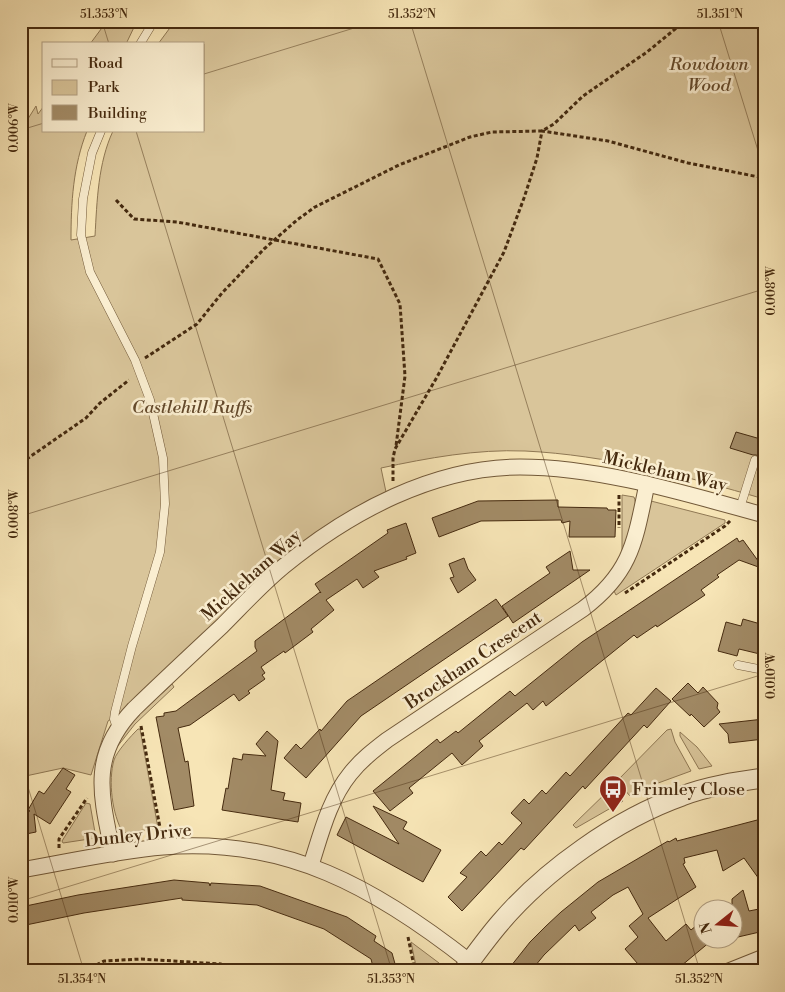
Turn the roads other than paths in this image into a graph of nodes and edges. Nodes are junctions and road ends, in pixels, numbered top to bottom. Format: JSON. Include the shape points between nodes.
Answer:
{"nodes":[{"id":1,"x":154,"y":21,"type":"edge"},
{"id":2,"x":141,"y":42,"type":"edge"},
{"id":3,"x":101,"y":132,"type":"edge"},
{"id":4,"x":755,"y":460,"type":"dead end"},
{"id":5,"x":647,"y":484,"type":"junction"},
{"id":6,"x":740,"y":508,"type":"junction"},
{"id":7,"x":764,"y":516,"type":"edge"},
{"id":8,"x":738,"y":665,"type":"dead end"},
{"id":9,"x":764,"y":670,"type":"edge"},
{"id":10,"x":117,"y":728,"type":"junction"},
{"id":11,"x":764,"y":778,"type":"edge"},
{"id":12,"x":113,"y":854,"type":"junction"},
{"id":13,"x":311,"y":865,"type":"junction"},
{"id":14,"x":21,"y":870,"type":"edge"},
{"id":15,"x":764,"y":958,"type":"edge"},
{"id":16,"x":466,"y":966,"type":"edge"},
{"id":17,"x":729,"y":971,"type":"edge"}],
"edges":[{"from":1,"to":2,"type":"lane"},
{"from":3,"to":10,"type":"lane","via":[[92,153],[83,199],[81,236],[90,272],[138,368],[150,400],[163,458],[165,504],[160,552],[115,712]]},
{"from":4,"to":6,"type":"lane"},
{"from":5,"to":6,"type":"street","name":"Mickleham Way"},
{"from":5,"to":10,"type":"street","name":"Mickleham Way","via":[[563,469],[509,467],[456,475],[394,497],[336,528],[284,566]]},
{"from":5,"to":13,"type":"street","name":"Brockham Crescent","via":[[630,554],[604,591],[568,620],[366,757],[334,800]]},
{"from":6,"to":7,"type":"street","name":"Mickleham Way"},
{"from":8,"to":9,"type":"lane"},
{"from":10,"to":12,"type":"street","name":"Mickleham Way","via":[[104,761],[101,788]]},
{"from":11,"to":16,"type":"street","via":[[682,796],[601,837],[524,897]]},
{"from":12,"to":13,"type":"street","name":"Dunley Drive","via":[[192,846],[247,851]]},
{"from":12,"to":14,"type":"street","name":"Dunley Drive"},
{"from":13,"to":16,"type":"street","name":"Dunley Drive","via":[[383,900]]},
{"from":15,"to":17,"type":"street"}]}
